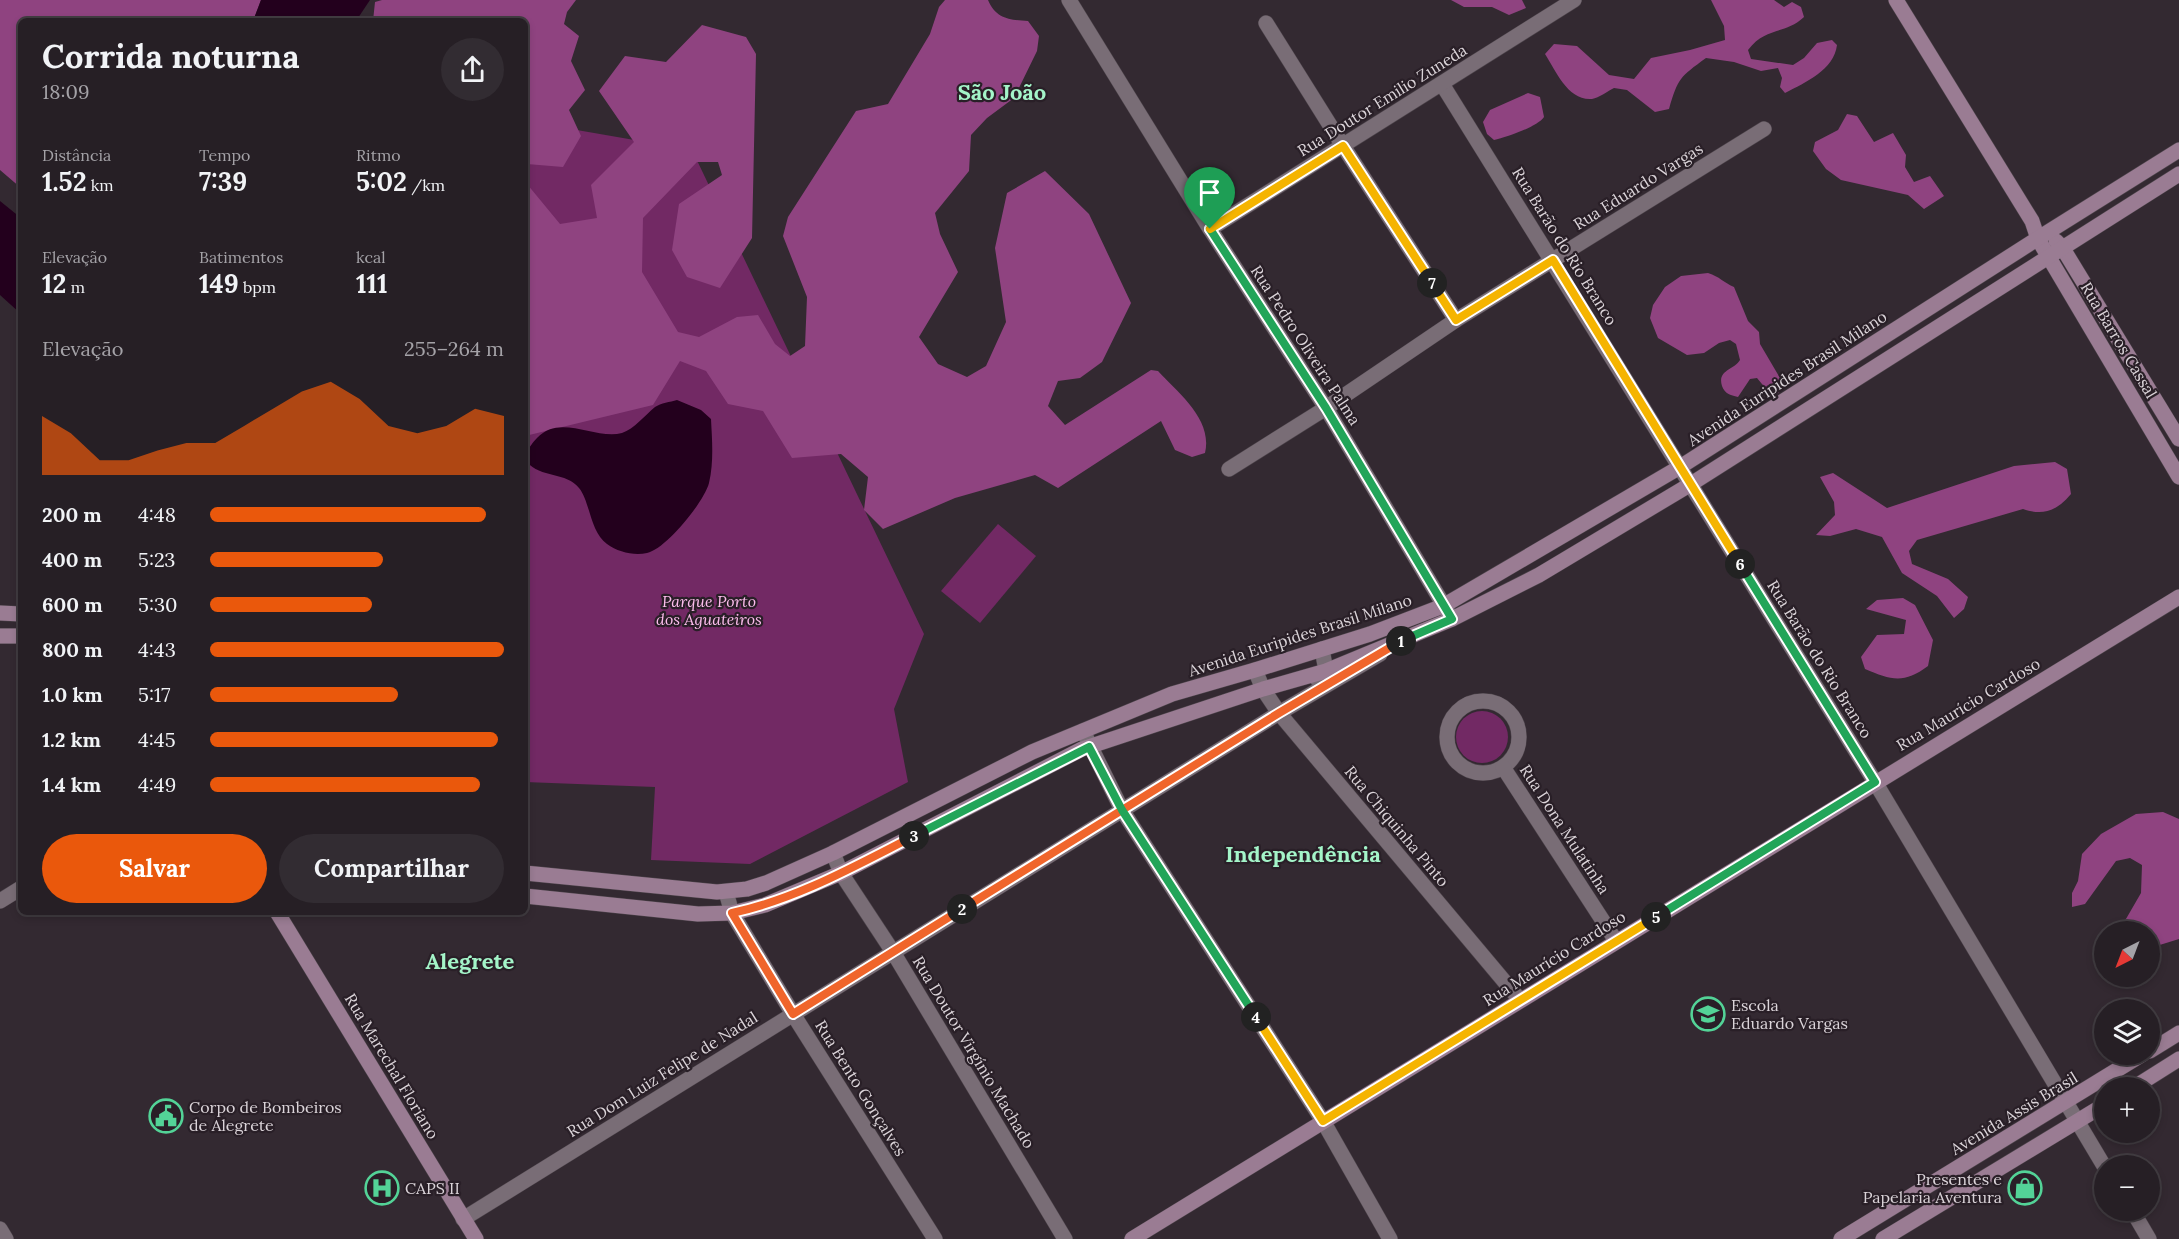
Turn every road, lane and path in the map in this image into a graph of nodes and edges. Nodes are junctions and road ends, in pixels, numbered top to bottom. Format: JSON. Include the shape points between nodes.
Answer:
{"nodes":[{"id":1,"x":1069,"y":0,"type":"edge"},
{"id":2,"x":1574,"y":0,"type":"edge"},
{"id":3,"x":1896,"y":0,"type":"edge"},
{"id":4,"x":1266,"y":23,"type":"dead end"},
{"id":5,"x":1442,"y":84,"type":"junction"},
{"id":6,"x":1764,"y":129,"type":"dead end"},
{"id":7,"x":1343,"y":146,"type":"junction"},
{"id":8,"x":2174,"y":154,"type":"edge"},
{"id":9,"x":2179,"y":173,"type":"edge"},
{"id":10,"x":1210,"y":229,"type":"junction"},
{"id":11,"x":2043,"y":235,"type":"junction"},
{"id":12,"x":2062,"y":247,"type":"junction"},
{"id":13,"x":2048,"y":256,"type":"junction"},
{"id":14,"x":1553,"y":260,"type":"junction"},
{"id":15,"x":1456,"y":320,"type":"junction"},
{"id":16,"x":1858,"y":353,"type":"junction"},
{"id":17,"x":1870,"y":370,"type":"junction"},
{"id":18,"x":1326,"y":408,"type":"junction"},
{"id":19,"x":2175,"y":433,"type":"edge"},
{"id":20,"x":2154,"y":435,"type":"junction"},
{"id":21,"x":1680,"y":467,"type":"junction"},
{"id":22,"x":1229,"y":469,"type":"dead end"},
{"id":23,"x":2179,"y":477,"type":"edge"},
{"id":24,"x":1691,"y":484,"type":"junction"},
{"id":25,"x":2179,"y":597,"type":"edge"},
{"id":26,"x":0,"y":613,"type":"edge"},
{"id":27,"x":1448,"y":613,"type":"junction"},
{"id":28,"x":18,"y":614,"type":"edge"},
{"id":29,"x":1412,"y":635,"type":"junction"},
{"id":30,"x":0,"y":636,"type":"edge"},
{"id":31,"x":18,"y":636,"type":"edge"},
{"id":32,"x":1322,"y":649,"type":"junction"},
{"id":33,"x":1255,"y":670,"type":"junction"},
{"id":34,"x":1326,"y":671,"type":"junction"},
{"id":35,"x":1263,"y":689,"type":"junction"},
{"id":36,"x":1279,"y":713,"type":"junction"},
{"id":37,"x":1083,"y":731,"type":"junction"},
{"id":38,"x":1089,"y":747,"type":"junction"},
{"id":39,"x":1503,"y":767,"type":"junction"},
{"id":40,"x":1875,"y":782,"type":"junction"},
{"id":41,"x":1122,"y":810,"type":"junction"},
{"id":42,"x":833,"y":853,"type":"junction"},
{"id":43,"x":528,"y":873,"type":"edge"},
{"id":44,"x":841,"y":873,"type":"junction"},
{"id":45,"x":565,"y":877,"type":"junction"},
{"id":46,"x":18,"y":890,"type":"edge"},
{"id":47,"x":726,"y":892,"type":"junction"},
{"id":48,"x":528,"y":896,"type":"edge"},
{"id":49,"x":563,"y":900,"type":"junction"},
{"id":50,"x":0,"y":901,"type":"edge"},
{"id":51,"x":732,"y":913,"type":"junction"},
{"id":52,"x":279,"y":915,"type":"edge"},
{"id":53,"x":1616,"y":941,"type":"junction"},
{"id":54,"x":893,"y":952,"type":"junction"},
{"id":55,"x":1520,"y":1000,"type":"junction"},
{"id":56,"x":793,"y":1014,"type":"junction"},
{"id":57,"x":2179,"y":1033,"type":"edge"},
{"id":58,"x":2160,"y":1045,"type":"edge"},
{"id":59,"x":2179,"y":1059,"type":"edge"},
{"id":60,"x":2125,"y":1065,"type":"edge"},
{"id":61,"x":2150,"y":1077,"type":"edge"},
{"id":62,"x":2066,"y":1102,"type":"junction"},
{"id":63,"x":2094,"y":1111,"type":"edge"},
{"id":64,"x":1323,"y":1121,"type":"junction"},
{"id":65,"x":2078,"y":1121,"type":"junction"},
{"id":66,"x":2098,"y":1155,"type":"edge"},
{"id":67,"x":463,"y":1219,"type":"junction"},
{"id":68,"x":2138,"y":1221,"type":"edge"},
{"id":69,"x":0,"y":1229,"type":"edge"},
{"id":70,"x":6,"y":1239,"type":"edge"},
{"id":71,"x":476,"y":1239,"type":"edge"},
{"id":72,"x":935,"y":1239,"type":"edge"},
{"id":73,"x":1065,"y":1239,"type":"edge"},
{"id":74,"x":1132,"y":1239,"type":"edge"},
{"id":75,"x":1390,"y":1239,"type":"edge"},
{"id":76,"x":1841,"y":1239,"type":"edge"},
{"id":77,"x":1883,"y":1239,"type":"edge"},
{"id":78,"x":2149,"y":1239,"type":"edge"}],
"edges":[{"from":1,"to":10,"type":"street","name":"Rua Pedro Oliveira Palma"},
{"from":2,"to":5,"type":"street","name":"Rua Doutor Emilio Zuneda"},
{"from":3,"to":11,"type":"main road","name":"Rua Barros Cassal"},
{"from":4,"to":7,"type":"street"},
{"from":5,"to":7,"type":"street","name":"Rua Doutor Emilio Zuneda"},
{"from":5,"to":14,"type":"street","name":"Rua Barão do Rio Branco"},
{"from":6,"to":14,"type":"street","name":"Rua Eduardo Vargas"},
{"from":7,"to":10,"type":"street","name":"Rua Doutor Emilio Zuneda"},
{"from":7,"to":15,"type":"street"},
{"from":8,"to":9,"type":"main road"},
{"from":8,"to":11,"type":"main road","name":"Avenida Euripides Brasil Milano"},
{"from":9,"to":12,"type":"main road","name":"Avenida Euripides Brasil Milano"},
{"from":10,"to":18,"type":"street","name":"Rua Pedro Oliveira Palma"},
{"from":11,"to":12,"type":"main road","name":"Rua Barros Cassal"},
{"from":11,"to":13,"type":"main road","name":"Rua Barros Cassal"},
{"from":11,"to":16,"type":"main road","name":"Avenida Euripides Brasil Milano"},
{"from":12,"to":13,"type":"main road","name":"Avenida Euripides Brasil Milano"},
{"from":12,"to":19,"type":"main road","name":"Rua Barros Cassal"},
{"from":13,"to":17,"type":"main road","name":"Avenida Euripides Brasil Milano"},
{"from":13,"to":20,"type":"main road","name":"Rua Barros Cassal"},
{"from":14,"to":15,"type":"street","name":"Rua Eduardo Vargas"},
{"from":14,"to":21,"type":"street","name":"Rua Barão do Rio Branco"},
{"from":15,"to":18,"type":"street","name":"Rua Eduardo Vargas"},
{"from":16,"to":17,"type":"main road"},
{"from":16,"to":21,"type":"main road","name":"Avenida Euripides Brasil Milano"},
{"from":17,"to":24,"type":"main road","name":"Avenida Euripides Brasil Milano"},
{"from":18,"to":22,"type":"street","name":"Rua Eduardo Vargas"},
{"from":18,"to":27,"type":"street","name":"Rua Pedro Oliveira Palma"},
{"from":19,"to":20,"type":"main road"},
{"from":20,"to":23,"type":"main road","name":"Rua Barros Cassal"},
{"from":21,"to":24,"type":"street","name":"Rua Barão do Rio Branco"},
{"from":21,"to":27,"type":"main road","name":"Avenida Euripides Brasil Milano"},
{"from":24,"to":27,"type":"main road","name":"Avenida Euripides Brasil Milano","via":[[1539,575]]},
{"from":24,"to":40,"type":"street","name":"Rua Barão do Rio Branco"},
{"from":25,"to":40,"type":"main road","name":"Rua Maurício Cardoso"},
{"from":26,"to":28,"type":"main road"},
{"from":27,"to":29,"type":"main road","name":"Avenida Euripides Brasil Milano"},
{"from":27,"to":32,"type":"main road","name":"Avenida Euripides Brasil Milano"},
{"from":29,"to":34,"type":"main road","name":"Avenida Euripides Brasil Milano"},
{"from":29,"to":36,"type":"street","name":"Rua Dom Luiz Felipe de Nadal"},
{"from":30,"to":31,"type":"main road"},
{"from":32,"to":33,"type":"main road","name":"Avenida Euripides Brasil Milano"},
{"from":32,"to":34,"type":"street"},
{"from":33,"to":35,"type":"street","name":"Rua Chiquinha Pinto"},
{"from":33,"to":37,"type":"main road","name":"Avenida Euripides Brasil Milano","via":[[1172,694]]},
{"from":34,"to":35,"type":"main road","name":"Avenida Euripides Brasil Milano"},
{"from":34,"to":36,"type":"street","name":"Rua Dom Luiz Felipe de Nadal"},
{"from":35,"to":36,"type":"street","name":"Rua Chiquinha Pinto"},
{"from":35,"to":38,"type":"main road","name":"Avenida Euripides Brasil Milano"},
{"from":36,"to":41,"type":"street","name":"Rua Dom Luiz Felipe de Nadal"},
{"from":36,"to":55,"type":"street","name":"Rua Chiquinha Pinto"},
{"from":37,"to":38,"type":"street"},
{"from":37,"to":42,"type":"main road","name":"Avenida Euripides Brasil Milano","via":[[1032,752]]},
{"from":38,"to":41,"type":"street"},
{"from":38,"to":44,"type":"main road","name":"Avenida Euripides Brasil Milano"},
{"from":39,"to":39,"type":"street","name":"Rua Dona Mulatinha","via":[[1517,749],[1518,726],[1512,715],[1493,702],[1470,703],[1460,709],[1452,718],[1447,742],[1458,763],[1480,773]]},
{"from":39,"to":53,"type":"street","name":"Rua Dona Mulatinha"},
{"from":40,"to":53,"type":"main road","name":"Rua Maurício Cardoso"},
{"from":40,"to":62,"type":"street","name":"Rua Barão do Rio Branco"},
{"from":41,"to":54,"type":"street","name":"Rua Dom Luiz Felipe de Nadal"},
{"from":41,"to":64,"type":"street"},
{"from":42,"to":44,"type":"street","name":"Rua Doutor Virgínio Machado"},
{"from":42,"to":47,"type":"main road","name":"Avenida Euripides Brasil Milano","via":[[766,883]]},
{"from":43,"to":45,"type":"main road","name":"Avenida Euripides Brasil Milano"},
{"from":44,"to":51,"type":"main road","name":"Avenida Euripides Brasil Milano","via":[[765,906]]},
{"from":44,"to":54,"type":"street","name":"Rua Doutor Virgínio Machado"},
{"from":45,"to":47,"type":"main road","name":"Avenida Euripides Brasil Milano"},
{"from":45,"to":49,"type":"main road"},
{"from":46,"to":50,"type":"street"},
{"from":47,"to":51,"type":"street","name":"Rua Bento Gonçalves"},
{"from":48,"to":49,"type":"main road","name":"Avenida Euripides Brasil Milano"},
{"from":49,"to":51,"type":"main road","name":"Avenida Euripides Brasil Milano","via":[[698,914]]},
{"from":51,"to":56,"type":"street","name":"Rua Bento Gonçalves"},
{"from":52,"to":67,"type":"main road","name":"Rua Marechal Floriano"},
{"from":53,"to":55,"type":"main road","name":"Rua Maurício Cardoso"},
{"from":54,"to":56,"type":"street","name":"Rua Dom Luiz Felipe de Nadal"},
{"from":54,"to":73,"type":"street","name":"Rua Doutor Virgínio Machado"},
{"from":55,"to":64,"type":"main road","name":"Rua Maurício Cardoso"},
{"from":56,"to":67,"type":"street","name":"Rua Dom Luiz Felipe de Nadal"},
{"from":56,"to":72,"type":"street","name":"Rua Bento Gonçalves"},
{"from":57,"to":58,"type":"main road"},
{"from":59,"to":61,"type":"main road"},
{"from":60,"to":62,"type":"main road","name":"Avenida Assis Brasil"},
{"from":62,"to":65,"type":"street","name":"Rua Barão do Rio Branco"},
{"from":62,"to":76,"type":"main road","name":"Avenida Assis Brasil"},
{"from":63,"to":65,"type":"main road"},
{"from":64,"to":74,"type":"main road","name":"Rua Maurício Cardoso"},
{"from":64,"to":75,"type":"street"},
{"from":65,"to":66,"type":"street","name":"Rua Barão do Rio Branco"},
{"from":65,"to":77,"type":"main road"},
{"from":67,"to":71,"type":"main road","name":"Rua Marechal Floriano"},
{"from":68,"to":78,"type":"street"},
{"from":69,"to":70,"type":"street"}]}
